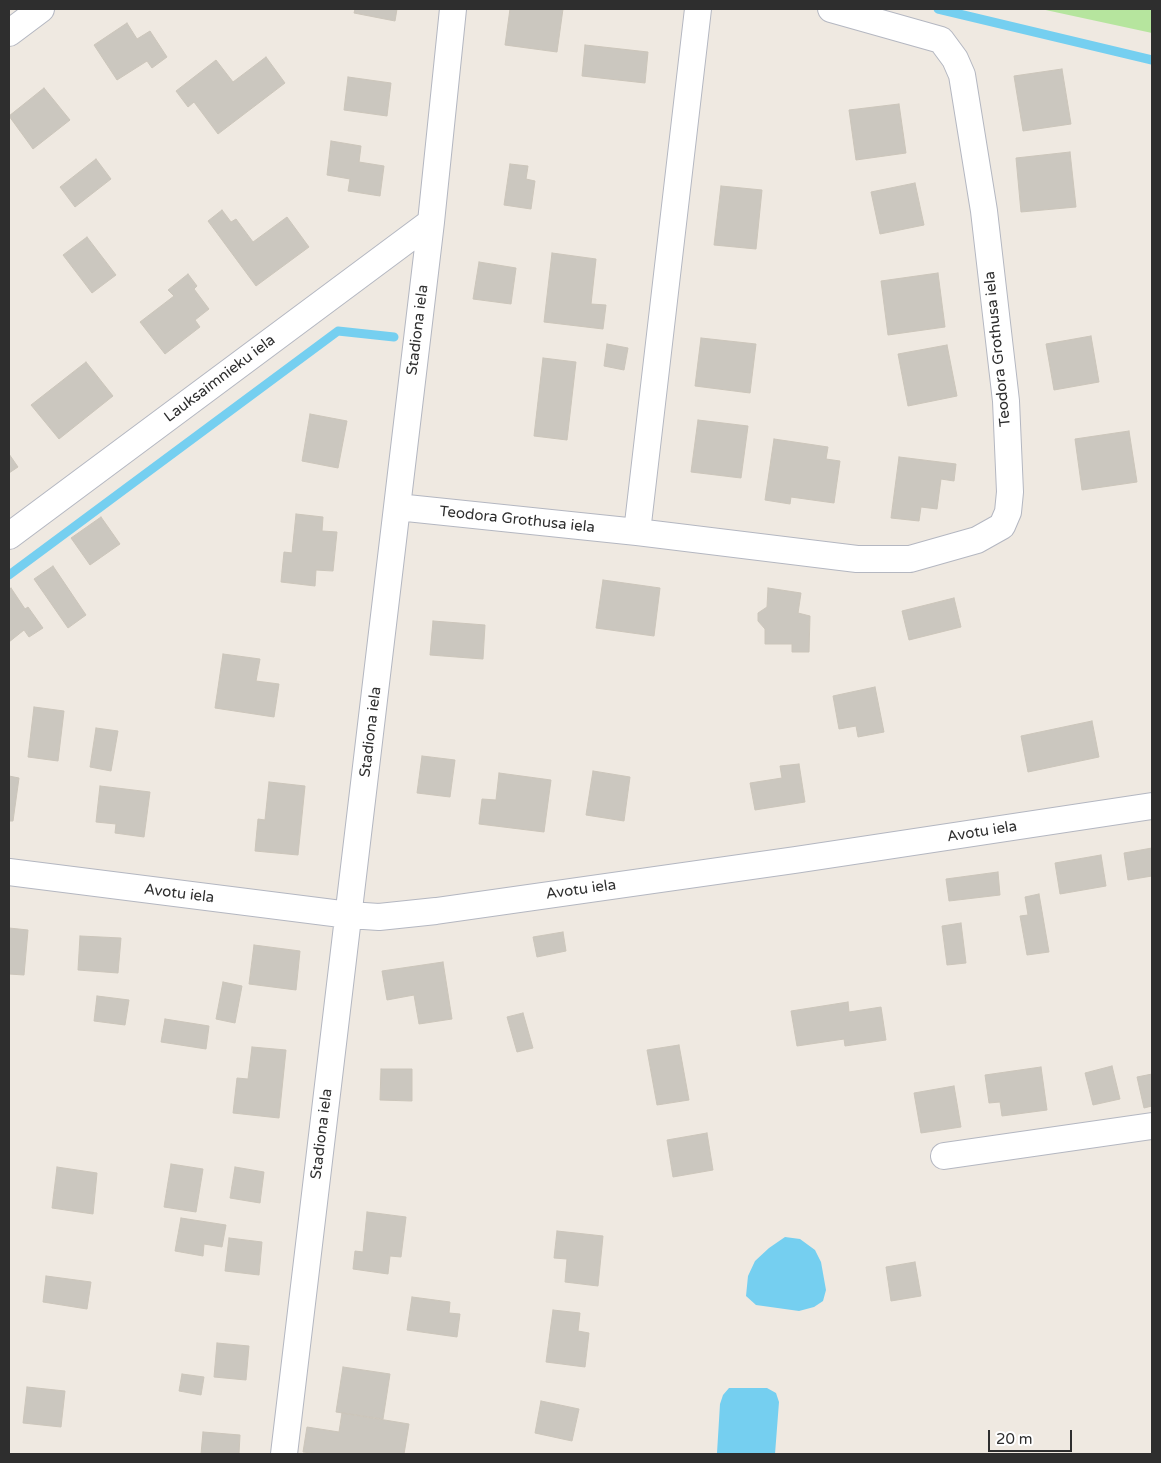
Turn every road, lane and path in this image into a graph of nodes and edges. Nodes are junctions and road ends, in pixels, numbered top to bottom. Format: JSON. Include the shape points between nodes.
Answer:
{"nodes":[{"id":1,"x":42,"y":9,"type":"edge"},
{"id":2,"x":453,"y":9,"type":"edge"},
{"id":3,"x":698,"y":9,"type":"edge"},
{"id":4,"x":831,"y":9,"type":"edge"},
{"id":5,"x":9,"y":33,"type":"edge"},
{"id":6,"x":431,"y":222,"type":"junction"},
{"id":7,"x":397,"y":507,"type":"junction"},
{"id":8,"x":637,"y":532,"type":"junction"},
{"id":9,"x":9,"y":536,"type":"edge"},
{"id":10,"x":1152,"y":806,"type":"edge"},
{"id":11,"x":9,"y":872,"type":"edge"},
{"id":12,"x":349,"y":915,"type":"junction"},
{"id":13,"x":1152,"y":1126,"type":"edge"},
{"id":14,"x":944,"y":1156,"type":"dead end"},
{"id":15,"x":284,"y":1454,"type":"edge"}],
"edges":[{"from":1,"to":5,"type":"street"},
{"from":2,"to":6,"type":"street","name":"Stadiona iela"},
{"from":3,"to":8,"type":"street"},
{"from":4,"to":8,"type":"street","name":"Teodora Grothusa iela","via":[[940,40],[955,59],[962,75],[984,212],[1006,401],[1008,512],[1002,526],[977,540],[910,559],[857,559]]},
{"from":6,"to":7,"type":"street","name":"Stadiona iela"},
{"from":6,"to":9,"type":"street","name":"Lauksaimnieku iela"},
{"from":7,"to":8,"type":"street","name":"Teodora Grothusa iela"},
{"from":7,"to":12,"type":"street","name":"Stadiona iela"},
{"from":10,"to":12,"type":"street","name":"Avotu iela","via":[[436,911],[379,917]]},
{"from":11,"to":12,"type":"street","name":"Avotu iela"},
{"from":12,"to":15,"type":"street","name":"Stadiona iela"},
{"from":13,"to":14,"type":"street"}]}
